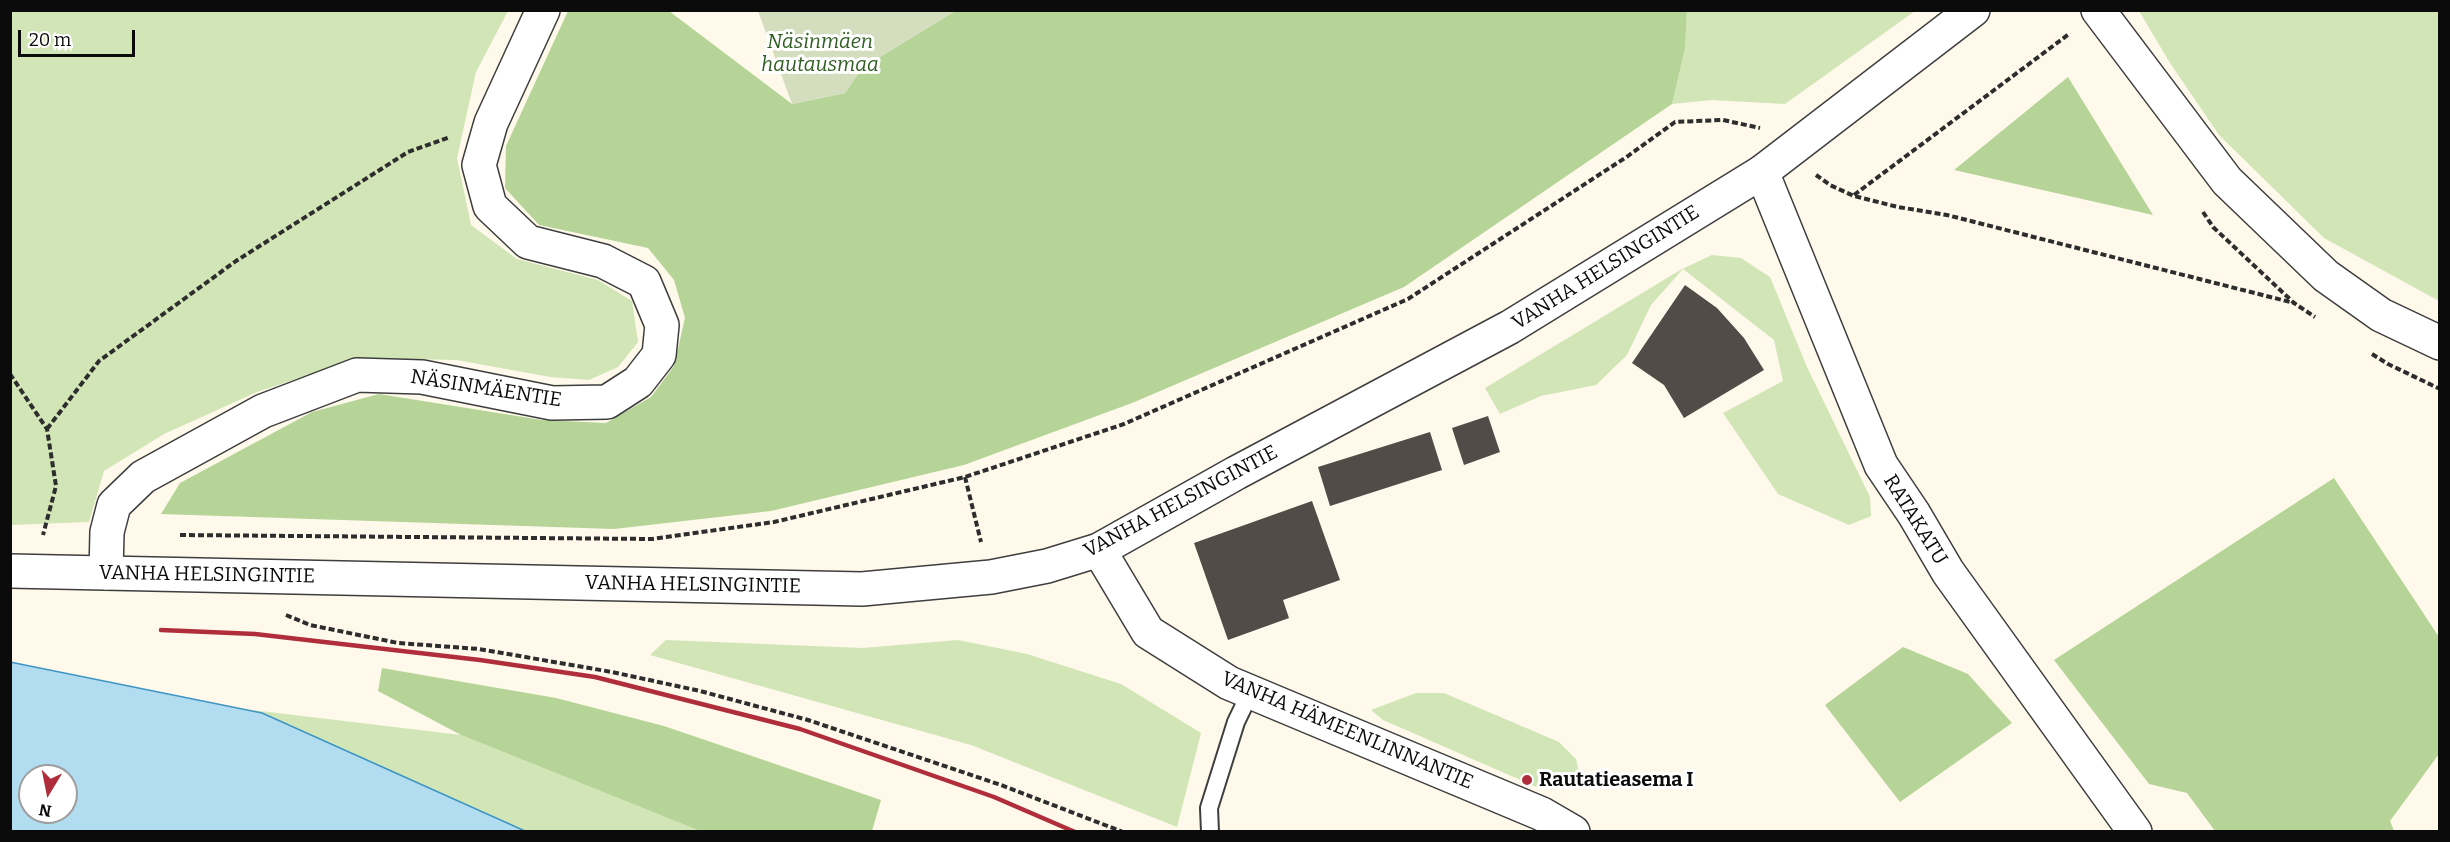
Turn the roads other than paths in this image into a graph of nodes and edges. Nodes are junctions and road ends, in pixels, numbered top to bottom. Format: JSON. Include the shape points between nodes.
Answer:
{"nodes":[{"id":1,"x":543,"y":10,"type":"edge"},
{"id":2,"x":1973,"y":10,"type":"edge"},
{"id":3,"x":2098,"y":11,"type":"edge"},
{"id":4,"x":1762,"y":172,"type":"junction"},
{"id":5,"x":2439,"y":343,"type":"edge"},
{"id":6,"x":1099,"y":550,"type":"junction"},
{"id":7,"x":10,"y":571,"type":"edge"},
{"id":8,"x":106,"y":573,"type":"junction"},
{"id":9,"x":1250,"y":693,"type":"junction"},
{"id":10,"x":1209,"y":808,"type":"junction"},
{"id":11,"x":1205,"y":831,"type":"edge"},
{"id":12,"x":1210,"y":831,"type":"edge"},
{"id":13,"x":1573,"y":831,"type":"edge"},
{"id":14,"x":2135,"y":831,"type":"edge"}],
"edges":[{"from":1,"to":8,"type":"street","name":"NÄSINMÄENTIE","via":[[491,123],[479,165],[490,206],[528,242],[603,261],[644,282],[662,325],[659,355],[638,382],[607,402],[552,403],[422,377],[357,375],[263,411],[143,477],[114,506],[107,532]]},
{"from":2,"to":4,"type":"street","name":"VANHA HELSINGINTIE"},
{"from":3,"to":5,"type":"street","via":[[2227,181],[2326,276],[2381,315]]},
{"from":4,"to":6,"type":"street","name":"VANHA HELSINGINTIE","via":[[1510,327]]},
{"from":4,"to":14,"type":"street","name":"RATAKATU","via":[[1881,465],[1948,572]]},
{"from":6,"to":8,"type":"street","name":"VANHA HELSINGINTIE","via":[[991,577],[862,588]]},
{"from":6,"to":9,"type":"street","name":"VANHA HÄMEENLINNANTIE","via":[[1148,632],[1229,684]]},
{"from":7,"to":8,"type":"street","name":"VANHA HELSINGINTIE"},
{"from":9,"to":10,"type":"lane","via":[[1236,722]]},
{"from":9,"to":13,"type":"street","name":"VANHA HÄMEENLINNANTIE","via":[[1542,814]]},
{"from":10,"to":11,"type":"lane"},
{"from":10,"to":12,"type":"lane"}]}
